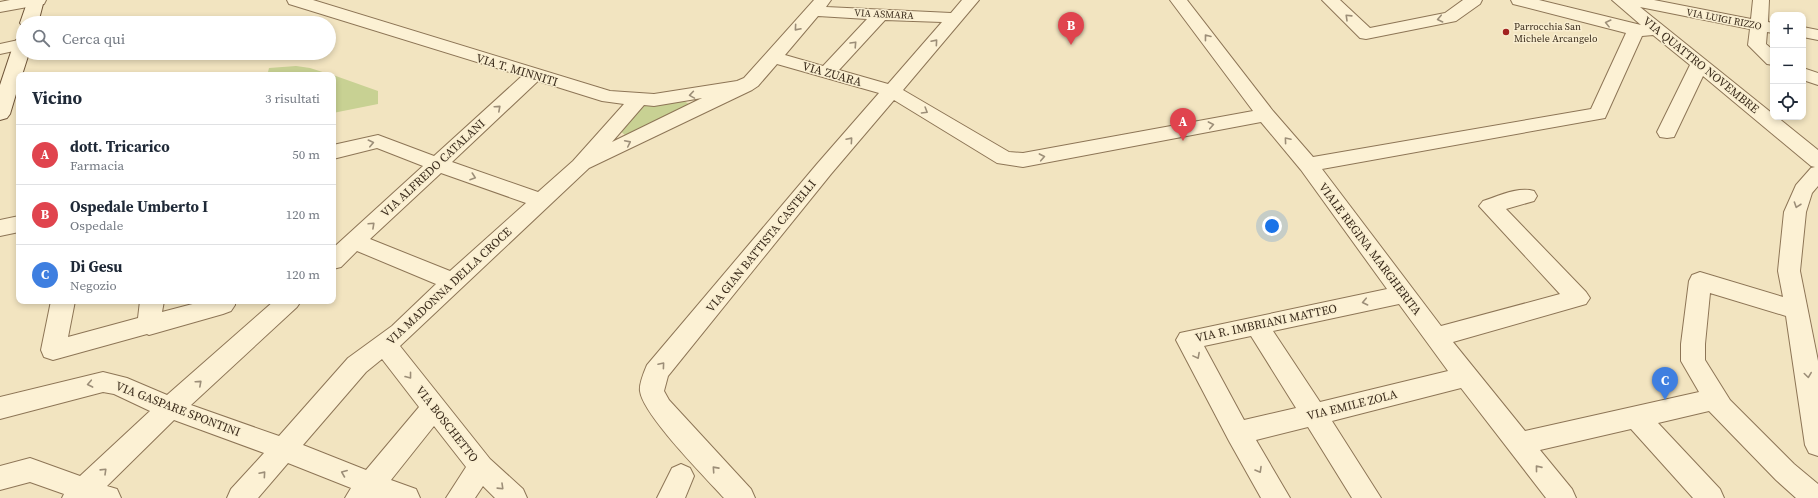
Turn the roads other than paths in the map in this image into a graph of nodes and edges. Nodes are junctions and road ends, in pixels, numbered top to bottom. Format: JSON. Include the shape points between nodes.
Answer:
{"nodes":[{"id":1,"x":37,"y":0,"type":"edge"},
{"id":2,"x":295,"y":0,"type":"edge"},
{"id":3,"x":971,"y":0,"type":"edge"},
{"id":4,"x":1178,"y":0,"type":"edge"},
{"id":5,"x":1330,"y":0,"type":"edge"},
{"id":6,"x":1474,"y":0,"type":"edge"},
{"id":7,"x":1519,"y":0,"type":"edge"},
{"id":8,"x":1620,"y":0,"type":"edge"},
{"id":9,"x":1628,"y":0,"type":"edge"},
{"id":10,"x":1762,"y":0,"type":"edge"},
{"id":11,"x":817,"y":5,"type":"edge"},
{"id":12,"x":1680,"y":5,"type":"edge"},
{"id":13,"x":0,"y":7,"type":"edge"},
{"id":14,"x":881,"y":14,"type":"junction"},
{"id":15,"x":31,"y":16,"type":"edge"},
{"id":16,"x":956,"y":18,"type":"junction"},
{"id":17,"x":1766,"y":26,"type":"edge"},
{"id":18,"x":1650,"y":29,"type":"junction"},
{"id":19,"x":1806,"y":33,"type":"edge"},
{"id":20,"x":1818,"y":35,"type":"edge"},
{"id":21,"x":16,"y":46,"type":"edge"},
{"id":22,"x":0,"y":49,"type":"edge"},
{"id":23,"x":772,"y":57,"type":"junction"},
{"id":24,"x":1770,"y":57,"type":"edge"},
{"id":25,"x":18,"y":60,"type":"edge"},
{"id":26,"x":1700,"y":64,"type":"junction"},
{"id":27,"x":827,"y":73,"type":"junction"},
{"id":28,"x":1806,"y":75,"type":"edge"},
{"id":29,"x":534,"y":76,"type":"junction"},
{"id":30,"x":1818,"y":79,"type":"edge"},
{"id":31,"x":745,"y":86,"type":"junction"},
{"id":32,"x":892,"y":91,"type":"junction"},
{"id":33,"x":638,"y":100,"type":"junction"},
{"id":34,"x":0,"y":112,"type":"edge"},
{"id":35,"x":1266,"y":115,"type":"junction"},
{"id":36,"x":1667,"y":132,"type":"dead end"},
{"id":37,"x":336,"y":151,"type":"edge"},
{"id":38,"x":1818,"y":161,"type":"edge"},
{"id":39,"x":436,"y":164,"type":"junction"},
{"id":40,"x":1308,"y":165,"type":"junction"},
{"id":41,"x":580,"y":166,"type":"junction"},
{"id":42,"x":1818,"y":173,"type":"edge"},
{"id":43,"x":1527,"y":196,"type":"dead end"},
{"id":44,"x":542,"y":200,"type":"junction"},
{"id":45,"x":16,"y":225,"type":"edge"},
{"id":46,"x":0,"y":228,"type":"edge"},
{"id":47,"x":354,"y":242,"type":"junction"},
{"id":48,"x":336,"y":258,"type":"edge"},
{"id":49,"x":453,"y":282,"type":"junction"},
{"id":50,"x":1403,"y":294,"type":"junction"},
{"id":51,"x":62,"y":304,"type":"edge"},
{"id":52,"x":152,"y":304,"type":"edge"},
{"id":53,"x":223,"y":304,"type":"edge"},
{"id":54,"x":286,"y":304,"type":"edge"},
{"id":55,"x":1797,"y":310,"type":"junction"},
{"id":56,"x":1257,"y":325,"type":"junction"},
{"id":57,"x":149,"y":326,"type":"junction"},
{"id":58,"x":1436,"y":337,"type":"junction"},
{"id":59,"x":385,"y":345,"type":"junction"},
{"id":60,"x":1811,"y":352,"type":"edge"},
{"id":61,"x":1466,"y":377,"type":"junction"},
{"id":62,"x":1716,"y":399,"type":"junction"},
{"id":63,"x":0,"y":408,"type":"edge"},
{"id":64,"x":170,"y":408,"type":"junction"},
{"id":65,"x":434,"y":408,"type":"junction"},
{"id":66,"x":1314,"y":414,"type":"junction"},
{"id":67,"x":1637,"y":418,"type":"junction"},
{"id":68,"x":1238,"y":433,"type":"junction"},
{"id":69,"x":1817,"y":434,"type":"edge"},
{"id":70,"x":1519,"y":444,"type":"junction"},
{"id":71,"x":284,"y":449,"type":"junction"},
{"id":72,"x":481,"y":467,"type":"junction"},
{"id":73,"x":0,"y":478,"type":"edge"},
{"id":74,"x":364,"y":491,"type":"edge"},
{"id":75,"x":89,"y":495,"type":"edge"},
{"id":76,"x":241,"y":498,"type":"edge"},
{"id":77,"x":406,"y":498,"type":"edge"},
{"id":78,"x":460,"y":498,"type":"edge"},
{"id":79,"x":513,"y":498,"type":"edge"},
{"id":80,"x":741,"y":498,"type":"edge"},
{"id":81,"x":1276,"y":498,"type":"edge"},
{"id":82,"x":1368,"y":498,"type":"edge"},
{"id":83,"x":1561,"y":498,"type":"edge"},
{"id":84,"x":1710,"y":498,"type":"edge"},
{"id":85,"x":1814,"y":498,"type":"edge"}],
"edges":[{"from":1,"to":13,"type":"street"},
{"from":1,"to":15,"type":"street"},
{"from":2,"to":29,"type":"street","name":"VIA T. MINNITI"},
{"from":3,"to":16,"type":"street","name":"VIA GIAN BATTISTA CASTELLI"},
{"from":35,"to":4,"type":"street","name":"VIALE REGINA MARGHERITA","one_way":true},
{"from":6,"to":5,"type":"street","one_way":true,"via":[[1450,17],[1366,34]]},
{"from":18,"to":7,"type":"street","one_way":true},
{"from":8,"to":18,"type":"street","name":"VIA QUATTRO NOVEMBRE"},
{"from":9,"to":12,"type":"street","name":"VIA LUIGI RIZZO"},
{"from":10,"to":17,"type":"street"},
{"from":11,"to":14,"type":"street","name":"VIA ASMARA"},
{"from":11,"to":23,"type":"street","name":"VIA MADONNA DELLA CROCE","one_way":true},
{"from":12,"to":17,"type":"street","name":"VIA LUIGI RIZZO"},
{"from":12,"to":18,"type":"street"},
{"from":14,"to":16,"type":"street","name":"VIA ASMARA"},
{"from":27,"to":14,"type":"street","one_way":true},
{"from":32,"to":16,"type":"street","name":"VIA GIAN BATTISTA CASTELLI","one_way":true},
{"from":17,"to":24,"type":"street","via":[[1756,45]]},
{"from":18,"to":26,"type":"street","name":"VIA QUATTRO NOVEMBRE"},
{"from":18,"to":40,"type":"street","via":[[1598,114]]},
{"from":19,"to":20,"type":"street"},
{"from":21,"to":22,"type":"street"},
{"from":23,"to":27,"type":"street","name":"VIA ZUARA"},
{"from":23,"to":31,"type":"street","name":"VIA MADONNA DELLA CROCE"},
{"from":25,"to":34,"type":"street"},
{"from":26,"to":36,"type":"street"},
{"from":26,"to":38,"type":"street","name":"VIA QUATTRO NOVEMBRE"},
{"from":27,"to":32,"type":"street","name":"VIA ZUARA"},
{"from":28,"to":30,"type":"street"},
{"from":29,"to":33,"type":"street","name":"VIA T. MINNITI","via":[[609,97]]},
{"from":39,"to":29,"type":"street","name":"VIA ALFREDO CATALANI","one_way":true},
{"from":31,"to":33,"type":"street","name":"VIA T. MINNITI","one_way":true,"via":[[680,97]]},
{"from":41,"to":31,"type":"street","name":"VIA MADONNA DELLA CROCE","one_way":true},
{"from":32,"to":35,"type":"street","name":"VIA ZUARA","one_way":true,"via":[[1004,158],[1023,160]]},
{"from":80,"to":32,"type":"street","name":"VIA GIAN BATTISTA CASTELLI","one_way":true,"via":[[659,407],[652,391],[656,372]]},
{"from":33,"to":41,"type":"street","name":"VIA MADONNA DELLA CROCE"},
{"from":40,"to":35,"type":"street","name":"VIALE REGINA MARGHERITA","one_way":true},
{"from":37,"to":39,"type":"street","one_way":true,"via":[[378,141]]},
{"from":39,"to":44,"type":"street","one_way":true},
{"from":47,"to":39,"type":"street","name":"VIA ALFREDO CATALANI","one_way":true},
{"from":40,"to":50,"type":"street","name":"VIALE REGINA MARGHERITA"},
{"from":41,"to":44,"type":"street","name":"VIA MADONNA DELLA CROCE"},
{"from":42,"to":55,"type":"street","one_way":true,"via":[[1803,190],[1795,212],[1789,271]]},
{"from":43,"to":58,"type":"street","via":[[1490,206],[1578,298]]},
{"from":44,"to":49,"type":"street","name":"VIA MADONNA DELLA CROCE"},
{"from":45,"to":46,"type":"street"},
{"from":47,"to":48,"type":"street","name":"VIA ALFREDO CATALANI"},
{"from":47,"to":49,"type":"street"},
{"from":49,"to":59,"type":"street","name":"VIA MADONNA DELLA CROCE"},
{"from":50,"to":56,"type":"street","name":"VIA R. IMBRIANI MATTEO","one_way":true},
{"from":50,"to":58,"type":"street","name":"VIALE REGINA MARGHERITA"},
{"from":51,"to":57,"type":"street","via":[[53,350]]},
{"from":52,"to":57,"type":"street"},
{"from":53,"to":57,"type":"street"},
{"from":64,"to":54,"type":"street","one_way":true},
{"from":55,"to":60,"type":"street"},
{"from":55,"to":62,"type":"street","via":[[1700,281],[1693,361]]},
{"from":56,"to":66,"type":"street"},
{"from":56,"to":68,"type":"street","name":"VIA R. IMBRIANI MATTEO","one_way":true,"via":[[1188,340]]},
{"from":58,"to":61,"type":"street","name":"VIALE REGINA MARGHERITA"},
{"from":59,"to":65,"type":"street","name":"VIA BOSCHETTO","one_way":true},
{"from":59,"to":71,"type":"street","name":"VIA MADONNA DELLA CROCE","via":[[357,365]]},
{"from":60,"to":69,"type":"street","one_way":true},
{"from":61,"to":66,"type":"street","name":"VIA EMILE ZOLA"},
{"from":61,"to":70,"type":"street","name":"VIALE REGINA MARGHERITA"},
{"from":62,"to":67,"type":"street"},
{"from":62,"to":85,"type":"street","via":[[1785,472]]},
{"from":64,"to":63,"type":"street","name":"VIA GASPARE SPONTINI","one_way":true,"via":[[118,385],[103,382]]},
{"from":64,"to":71,"type":"street","name":"VIA GASPARE SPONTINI"},
{"from":75,"to":64,"type":"street","one_way":true},
{"from":65,"to":72,"type":"street","name":"VIA BOSCHETTO"},
{"from":65,"to":74,"type":"street"},
{"from":66,"to":68,"type":"street","name":"VIA EMILE ZOLA"},
{"from":66,"to":82,"type":"street"},
{"from":67,"to":70,"type":"street"},
{"from":67,"to":84,"type":"street"},
{"from":68,"to":81,"type":"street","name":"VIA R. IMBRIANI MATTEO","one_way":true},
{"from":83,"to":70,"type":"street","name":"VIALE REGINA MARGHERITA","one_way":true},
{"from":74,"to":71,"type":"street","name":"VIA GASPARE SPONTINI","one_way":true},
{"from":76,"to":71,"type":"street","name":"VIA MADONNA DELLA CROCE","one_way":true},
{"from":72,"to":78,"type":"street"},
{"from":72,"to":79,"type":"street","name":"VIA BOSCHETTO","one_way":true},
{"from":73,"to":75,"type":"street","via":[[30,470]]},
{"from":74,"to":77,"type":"street","name":"VIA GASPARE SPONTINI"}]}
